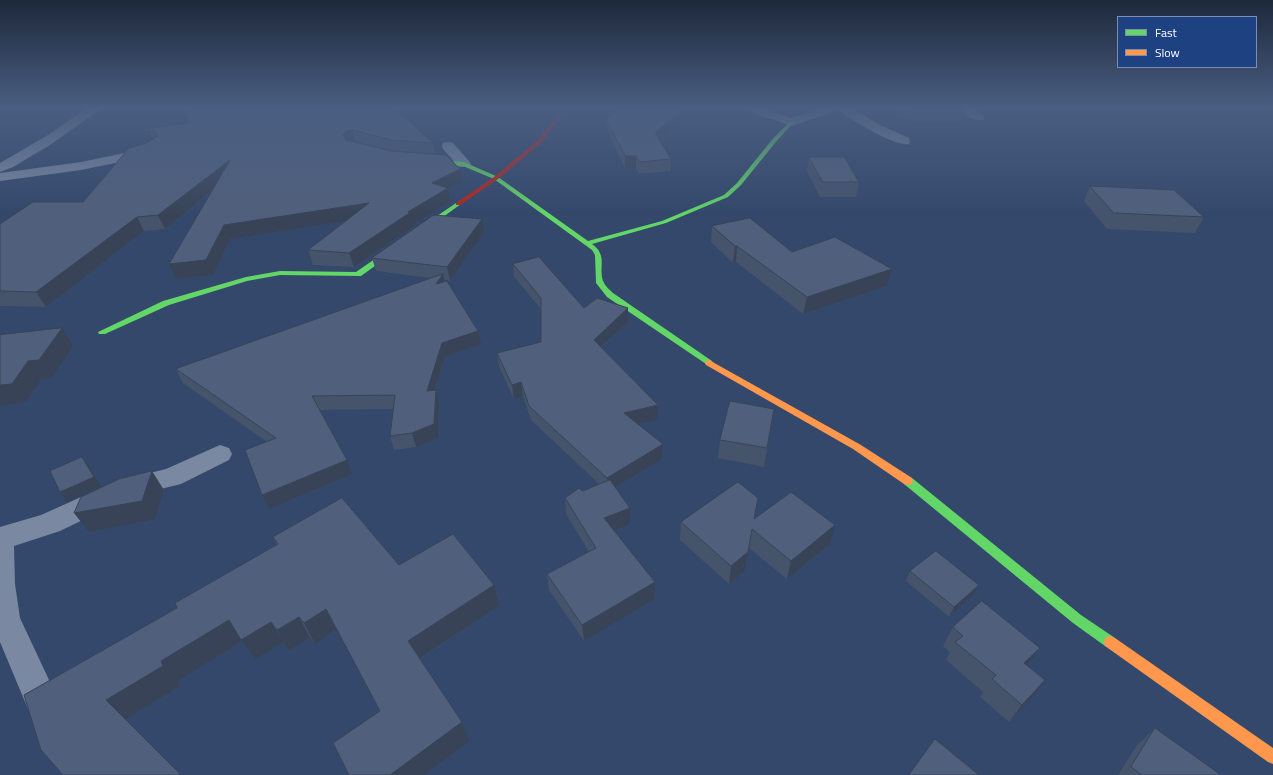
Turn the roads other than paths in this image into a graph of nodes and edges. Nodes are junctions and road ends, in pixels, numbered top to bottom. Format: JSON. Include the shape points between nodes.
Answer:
{"nodes":[{"id":1,"x":43,"y":144,"type":"edge"},
{"id":2,"x":536,"y":144,"type":"edge"},
{"id":3,"x":771,"y":144,"type":"edge"},
{"id":4,"x":448,"y":146,"type":"dead end"},
{"id":5,"x":155,"y":148,"type":"edge"},
{"id":6,"x":418,"y":160,"type":"edge"},
{"id":7,"x":464,"y":164,"type":"junction"},
{"id":8,"x":0,"y":168,"type":"edge"},
{"id":9,"x":0,"y":177,"type":"edge"},
{"id":10,"x":496,"y":178,"type":"junction"},
{"id":11,"x":588,"y":243,"type":"junction"},
{"id":12,"x":102,"y":332,"type":"dead end"},
{"id":13,"x":220,"y":454,"type":"dead end"},
{"id":14,"x":0,"y":538,"type":"edge"},
{"id":15,"x":40,"y":697,"type":"edge"},
{"id":16,"x":1273,"y":757,"type":"edge"}],
"edges":[{"from":1,"to":8,"type":"street"},
{"from":2,"to":10,"type":"street"},
{"from":3,"to":11,"type":"street","via":[[726,196],[664,222]]},
{"from":4,"to":7,"type":"street"},
{"from":5,"to":9,"type":"street","via":[[114,160]]},
{"from":6,"to":7,"type":"street"},
{"from":7,"to":10,"type":"street"},
{"from":10,"to":11,"type":"street"},
{"from":10,"to":12,"type":"street","via":[[358,274],[280,273],[246,279],[166,303]]},
{"from":11,"to":16,"type":"street","via":[[598,255],[600,283],[610,295],[708,363],[857,447],[903,477],[1077,619]]},
{"from":13,"to":14,"type":"street","via":[[172,477],[126,488],[50,523]]},
{"from":14,"to":15,"type":"street","via":[[0,584],[5,618]]}]}
